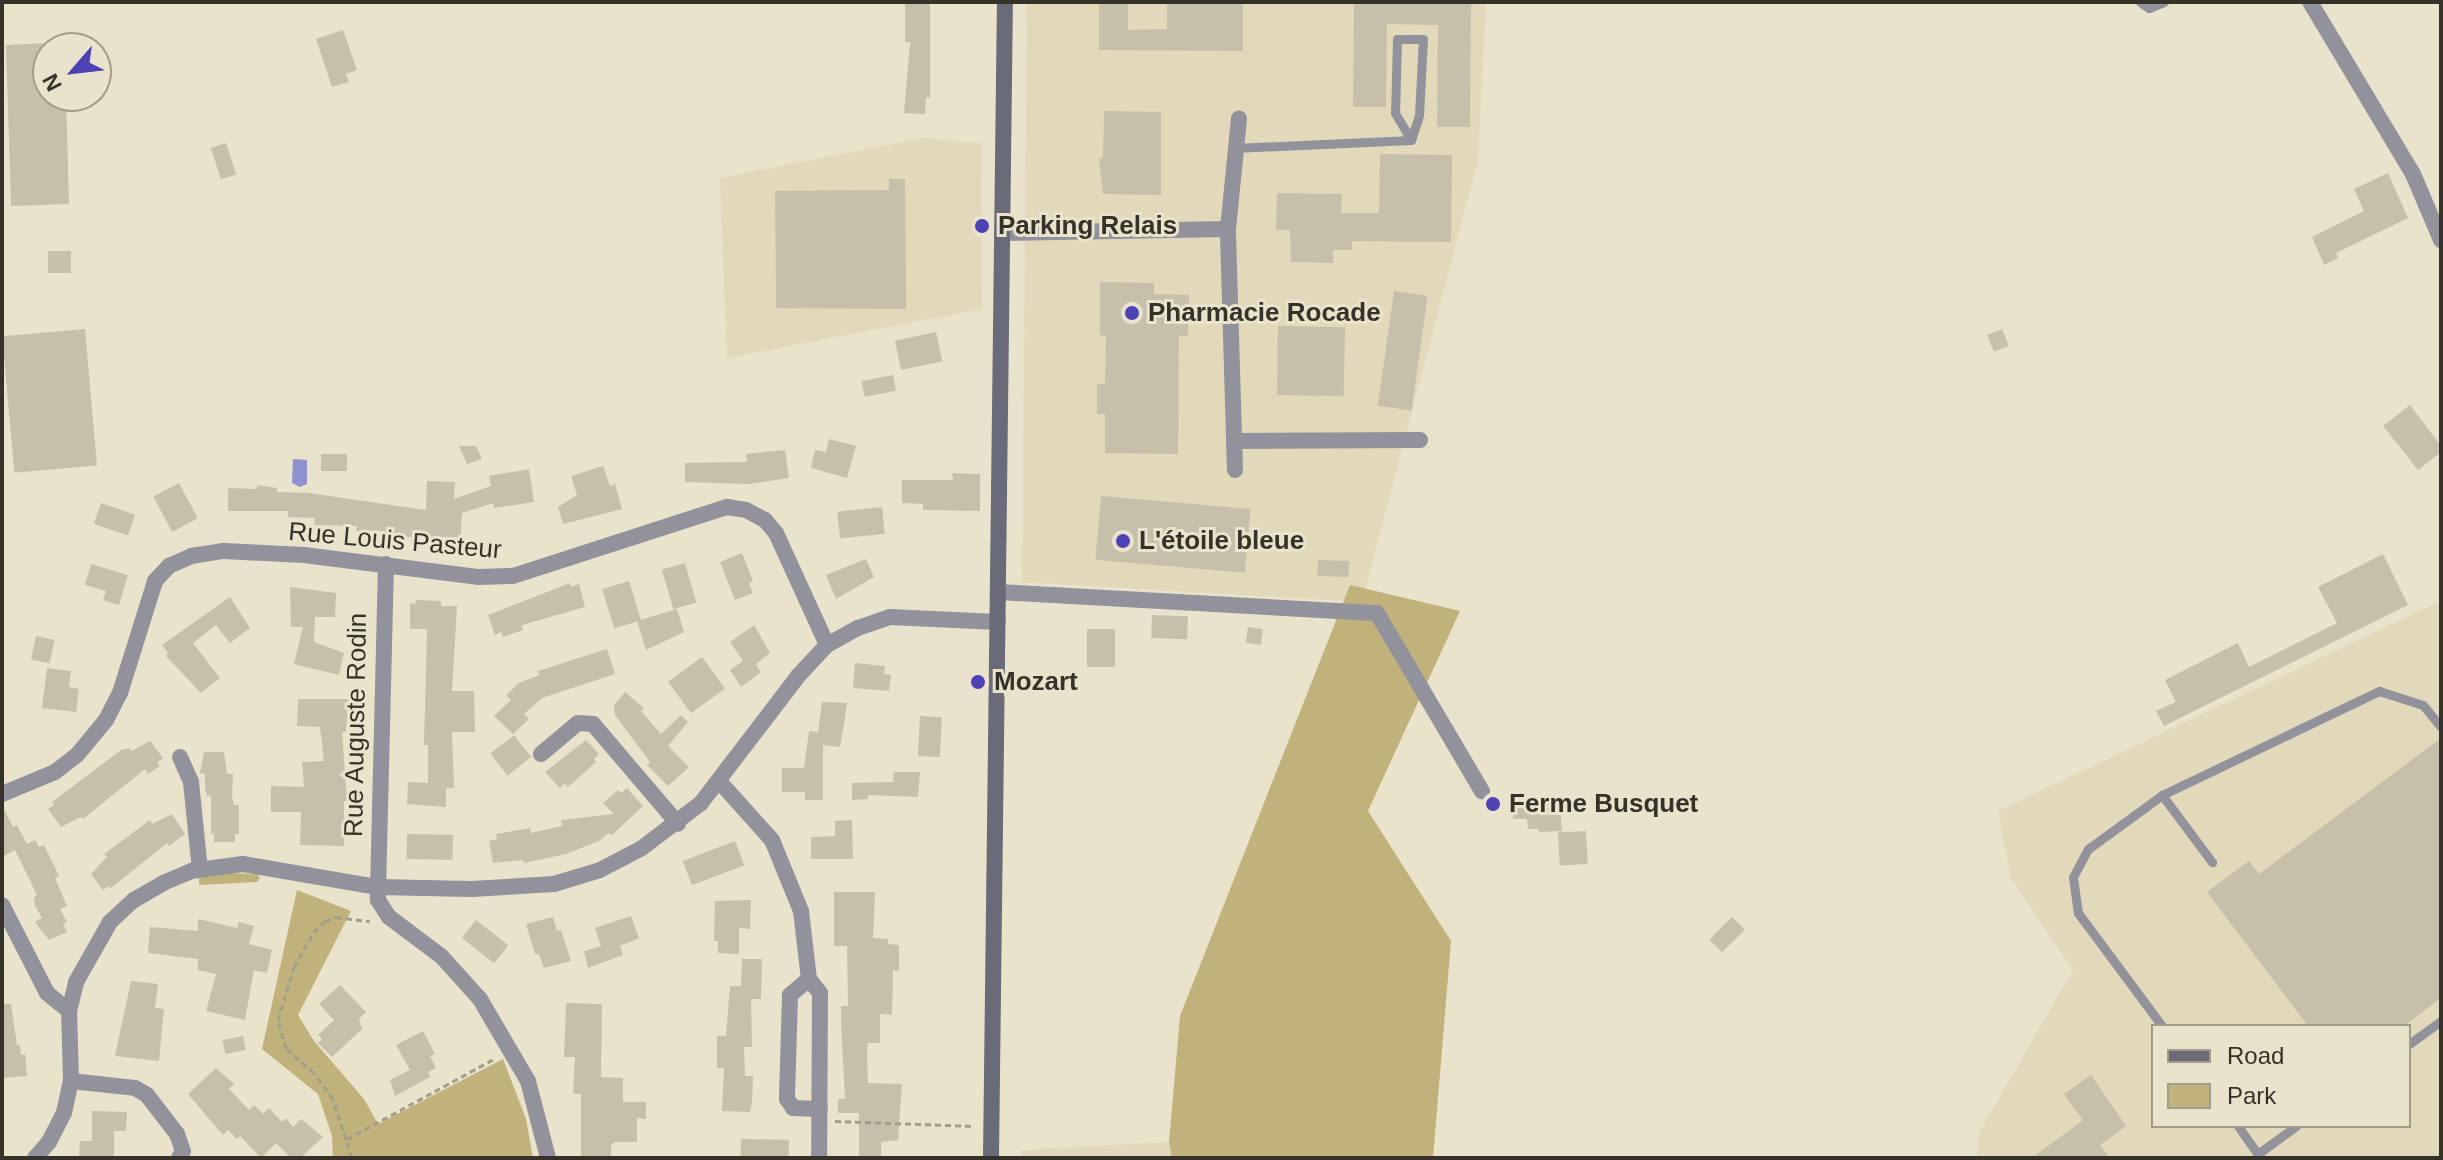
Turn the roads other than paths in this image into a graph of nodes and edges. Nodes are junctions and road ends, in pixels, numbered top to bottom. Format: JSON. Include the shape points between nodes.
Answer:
{"nodes":[{"id":1,"x":1005,"y":2,"type":"edge"},
{"id":2,"x":2140,"y":2,"type":"edge"},
{"id":3,"x":2164,"y":2,"type":"edge"},
{"id":4,"x":2310,"y":2,"type":"edge"},
{"id":5,"x":1239,"y":119,"type":"dead end"},
{"id":6,"x":1411,"y":140,"type":"junction"},
{"id":7,"x":1234,"y":148,"type":"junction"},
{"id":8,"x":1228,"y":229,"type":"junction"},
{"id":9,"x":1002,"y":233,"type":"junction"},
{"id":10,"x":2441,"y":240,"type":"edge"},
{"id":11,"x":1420,"y":440,"type":"dead end"},
{"id":12,"x":1234,"y":441,"type":"junction"},
{"id":13,"x":1235,"y":470,"type":"dead end"},
{"id":14,"x":386,"y":564,"type":"junction"},
{"id":15,"x":998,"y":592,"type":"junction"},
{"id":16,"x":998,"y":622,"type":"junction"},
{"id":17,"x":827,"y":645,"type":"junction"},
{"id":18,"x":2440,"y":726,"type":"edge"},
{"id":19,"x":541,"y":754,"type":"dead end"},
{"id":20,"x":180,"y":757,"type":"dead end"},
{"id":21,"x":719,"y":781,"type":"junction"},
{"id":22,"x":1482,"y":791,"type":"dead end"},
{"id":23,"x":2,"y":794,"type":"edge"},
{"id":24,"x":2162,"y":795,"type":"junction"},
{"id":25,"x":678,"y":824,"type":"junction"},
{"id":26,"x":2212,"y":862,"type":"dead end"},
{"id":27,"x":200,"y":870,"type":"junction"},
{"id":28,"x":376,"y":887,"type":"junction"},
{"id":29,"x":2,"y":905,"type":"edge"},
{"id":30,"x":809,"y":979,"type":"junction"},
{"id":31,"x":69,"y":1011,"type":"junction"},
{"id":32,"x":2441,"y":1021,"type":"edge"},
{"id":33,"x":2161,"y":1024,"type":"edge"},
{"id":34,"x":2411,"y":1043,"type":"edge"},
{"id":35,"x":71,"y":1081,"type":"junction"},
{"id":36,"x":820,"y":1115,"type":"junction"},
{"id":37,"x":2239,"y":1128,"type":"edge"},
{"id":38,"x":2294,"y":1128,"type":"edge"},
{"id":39,"x":184,"y":1156,"type":"edge"},
{"id":40,"x":2260,"y":1156,"type":"edge"},
{"id":41,"x":35,"y":1158,"type":"edge"},
{"id":42,"x":548,"y":1158,"type":"edge"},
{"id":43,"x":819,"y":1158,"type":"edge"},
{"id":44,"x":991,"y":1158,"type":"edge"}],
"edges":[{"from":1,"to":9,"type":"main road"},
{"from":2,"to":3,"type":"lane","via":[[2149,8]]},
{"from":4,"to":10,"type":"street","via":[[2413,174]]},
{"from":5,"to":7,"type":"street"},
{"from":6,"to":6,"type":"lane","via":[[1419,115],[1423,39],[1397,39],[1395,113]]},
{"from":6,"to":7,"type":"lane"},
{"from":7,"to":8,"type":"street"},
{"from":8,"to":9,"type":"street"},
{"from":8,"to":12,"type":"street"},
{"from":9,"to":15,"type":"main road"},
{"from":11,"to":12,"type":"street"},
{"from":12,"to":13,"type":"street"},
{"from":14,"to":17,"type":"street","name":"Rue Louis Pasteur","via":[[478,577],[513,576],[727,507],[746,510],[776,533]]},
{"from":14,"to":23,"type":"street","name":"Rue Louis Pasteur","via":[[224,551],[169,566],[155,581],[120,693],[106,720],[55,772]]},
{"from":14,"to":28,"type":"street","name":"Rue Auguste Rodin"},
{"from":15,"to":16,"type":"main road"},
{"from":15,"to":22,"type":"street","via":[[1377,613]]},
{"from":16,"to":17,"type":"street","via":[[890,617]]},
{"from":16,"to":44,"type":"main road"},
{"from":17,"to":21,"type":"street"},
{"from":18,"to":24,"type":"lane","via":[[2423,705],[2379,691]]},
{"from":19,"to":25,"type":"street","via":[[578,723],[593,724]]},
{"from":20,"to":27,"type":"street","via":[[191,782]]},
{"from":21,"to":25,"type":"street"},
{"from":21,"to":30,"type":"street","via":[[772,840],[790,879],[801,911]]},
{"from":24,"to":26,"type":"lane"},
{"from":24,"to":33,"type":"lane","via":[[2088,849],[2073,877],[2078,913]]},
{"from":25,"to":28,"type":"street","via":[[600,870],[554,884],[513,889]]},
{"from":27,"to":28,"type":"street","via":[[243,864]]},
{"from":27,"to":31,"type":"street","via":[[163,883],[110,922],[76,982]]},
{"from":28,"to":42,"type":"street","via":[[389,917],[442,957],[480,999],[528,1081]]},
{"from":29,"to":31,"type":"street","via":[[47,993]]},
{"from":30,"to":36,"type":"street","via":[[820,993]]},
{"from":30,"to":36,"type":"street","via":[[790,995],[787,1099],[793,1108]]},
{"from":31,"to":35,"type":"street"},
{"from":32,"to":34,"type":"lane"},
{"from":35,"to":39,"type":"street","via":[[135,1088],[147,1095],[177,1134]]},
{"from":35,"to":41,"type":"street","via":[[64,1113]]},
{"from":36,"to":43,"type":"street"},
{"from":37,"to":40,"type":"lane"},
{"from":38,"to":40,"type":"lane"}]}
